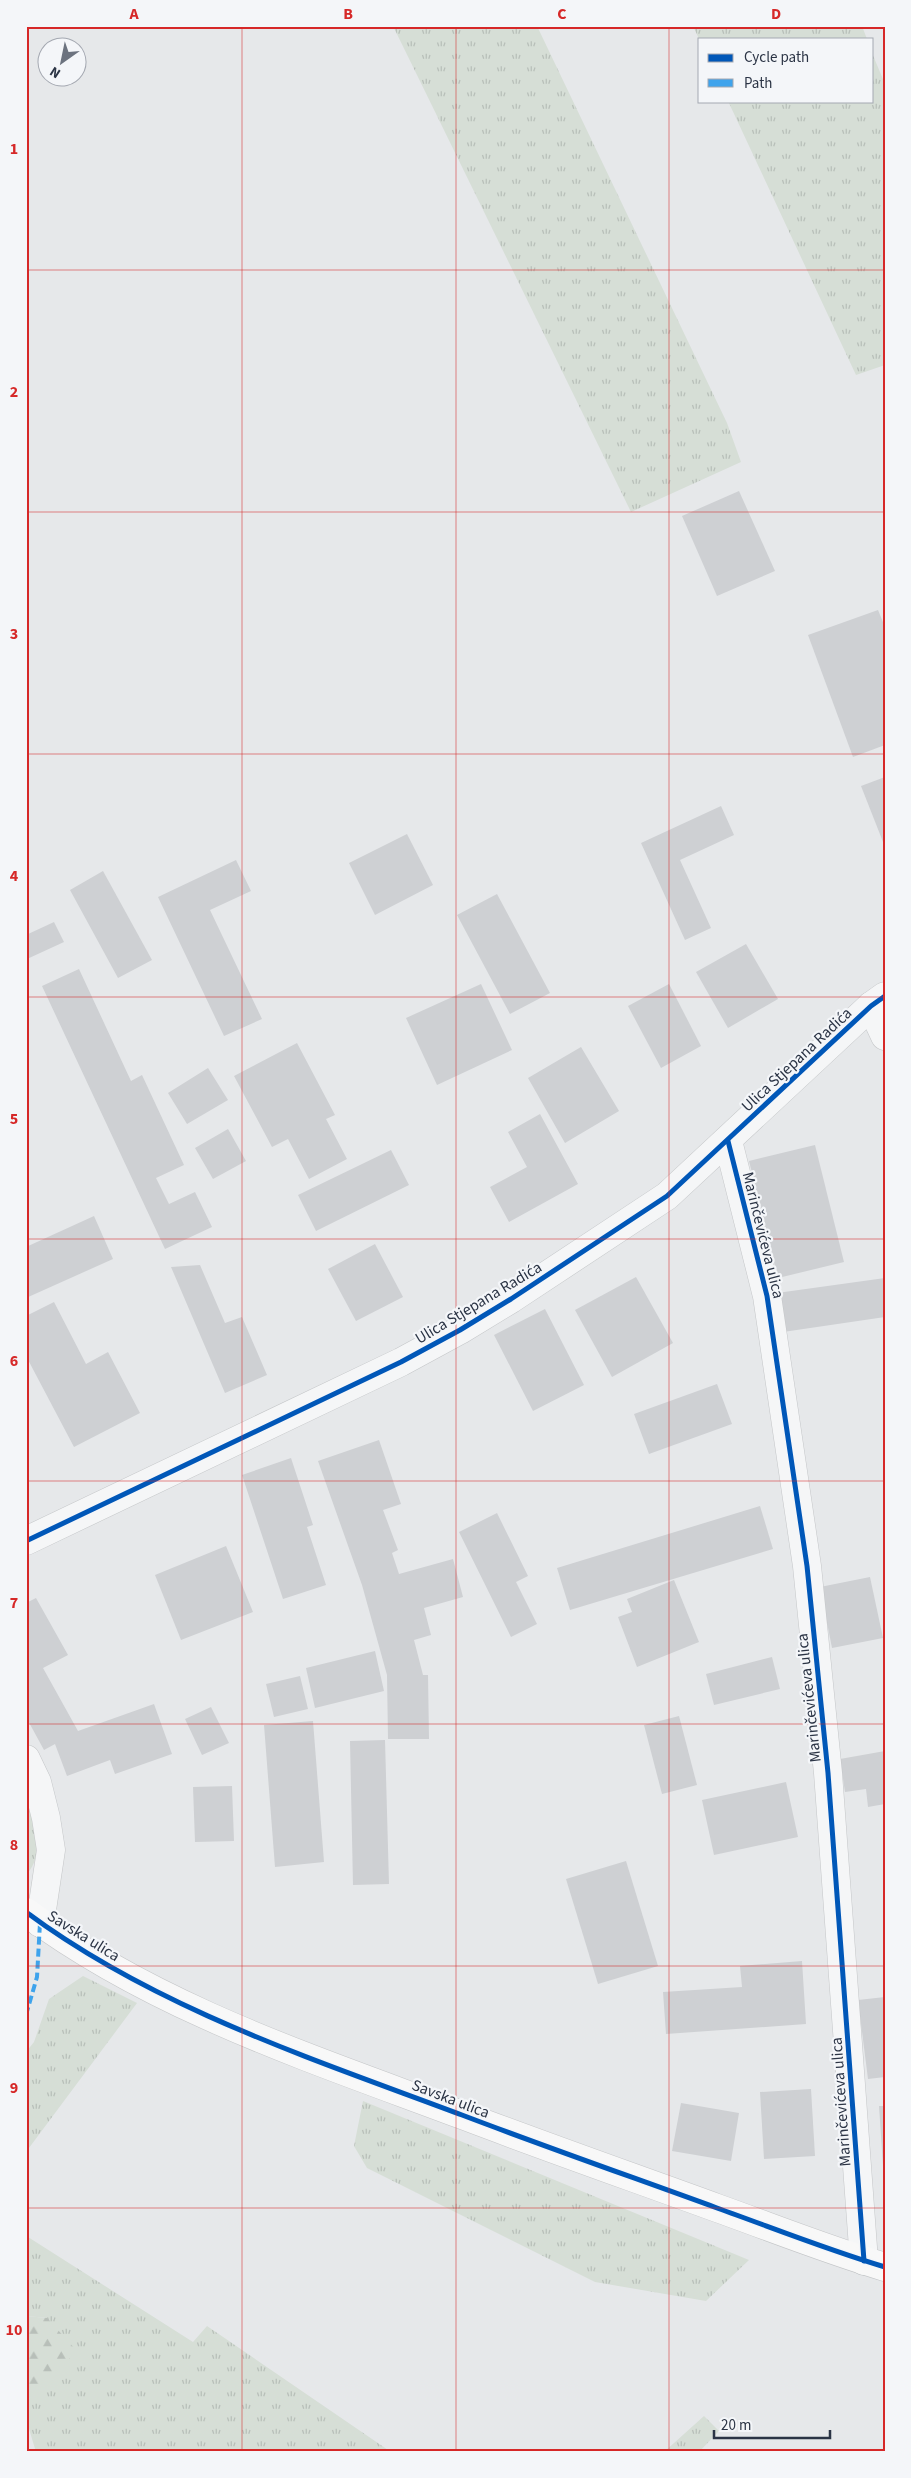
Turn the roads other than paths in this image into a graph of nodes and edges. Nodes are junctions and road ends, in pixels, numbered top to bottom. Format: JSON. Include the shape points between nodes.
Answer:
{"nodes":[{"id":1,"x":878,"y":1001,"type":"edge"},
{"id":2,"x":885,"y":1036,"type":"edge"},
{"id":3,"x":728,"y":1140,"type":"junction"},
{"id":4,"x":26,"y":1541,"type":"edge"},
{"id":5,"x":26,"y":1759,"type":"edge"},
{"id":6,"x":33,"y":1918,"type":"edge"},
{"id":7,"x":874,"y":2264,"type":"edge"}],
"edges":[{"from":1,"to":2,"type":"street"},
{"from":1,"to":3,"type":"street","name":"Ulica Stjepana Radića"},
{"from":3,"to":4,"type":"street","name":"Ulica Stjepana Radića","via":[[666,1196],[460,1330],[401,1362]]},
{"from":3,"to":7,"type":"street","name":"Marinčevićeva ulica","via":[[767,1296],[807,1566]]},
{"from":5,"to":6,"type":"street","via":[[37,1782],[50,1850]]},
{"from":6,"to":7,"type":"street","name":"Savska ulica","via":[[75,1948],[170,1998],[307,2057]]}]}
